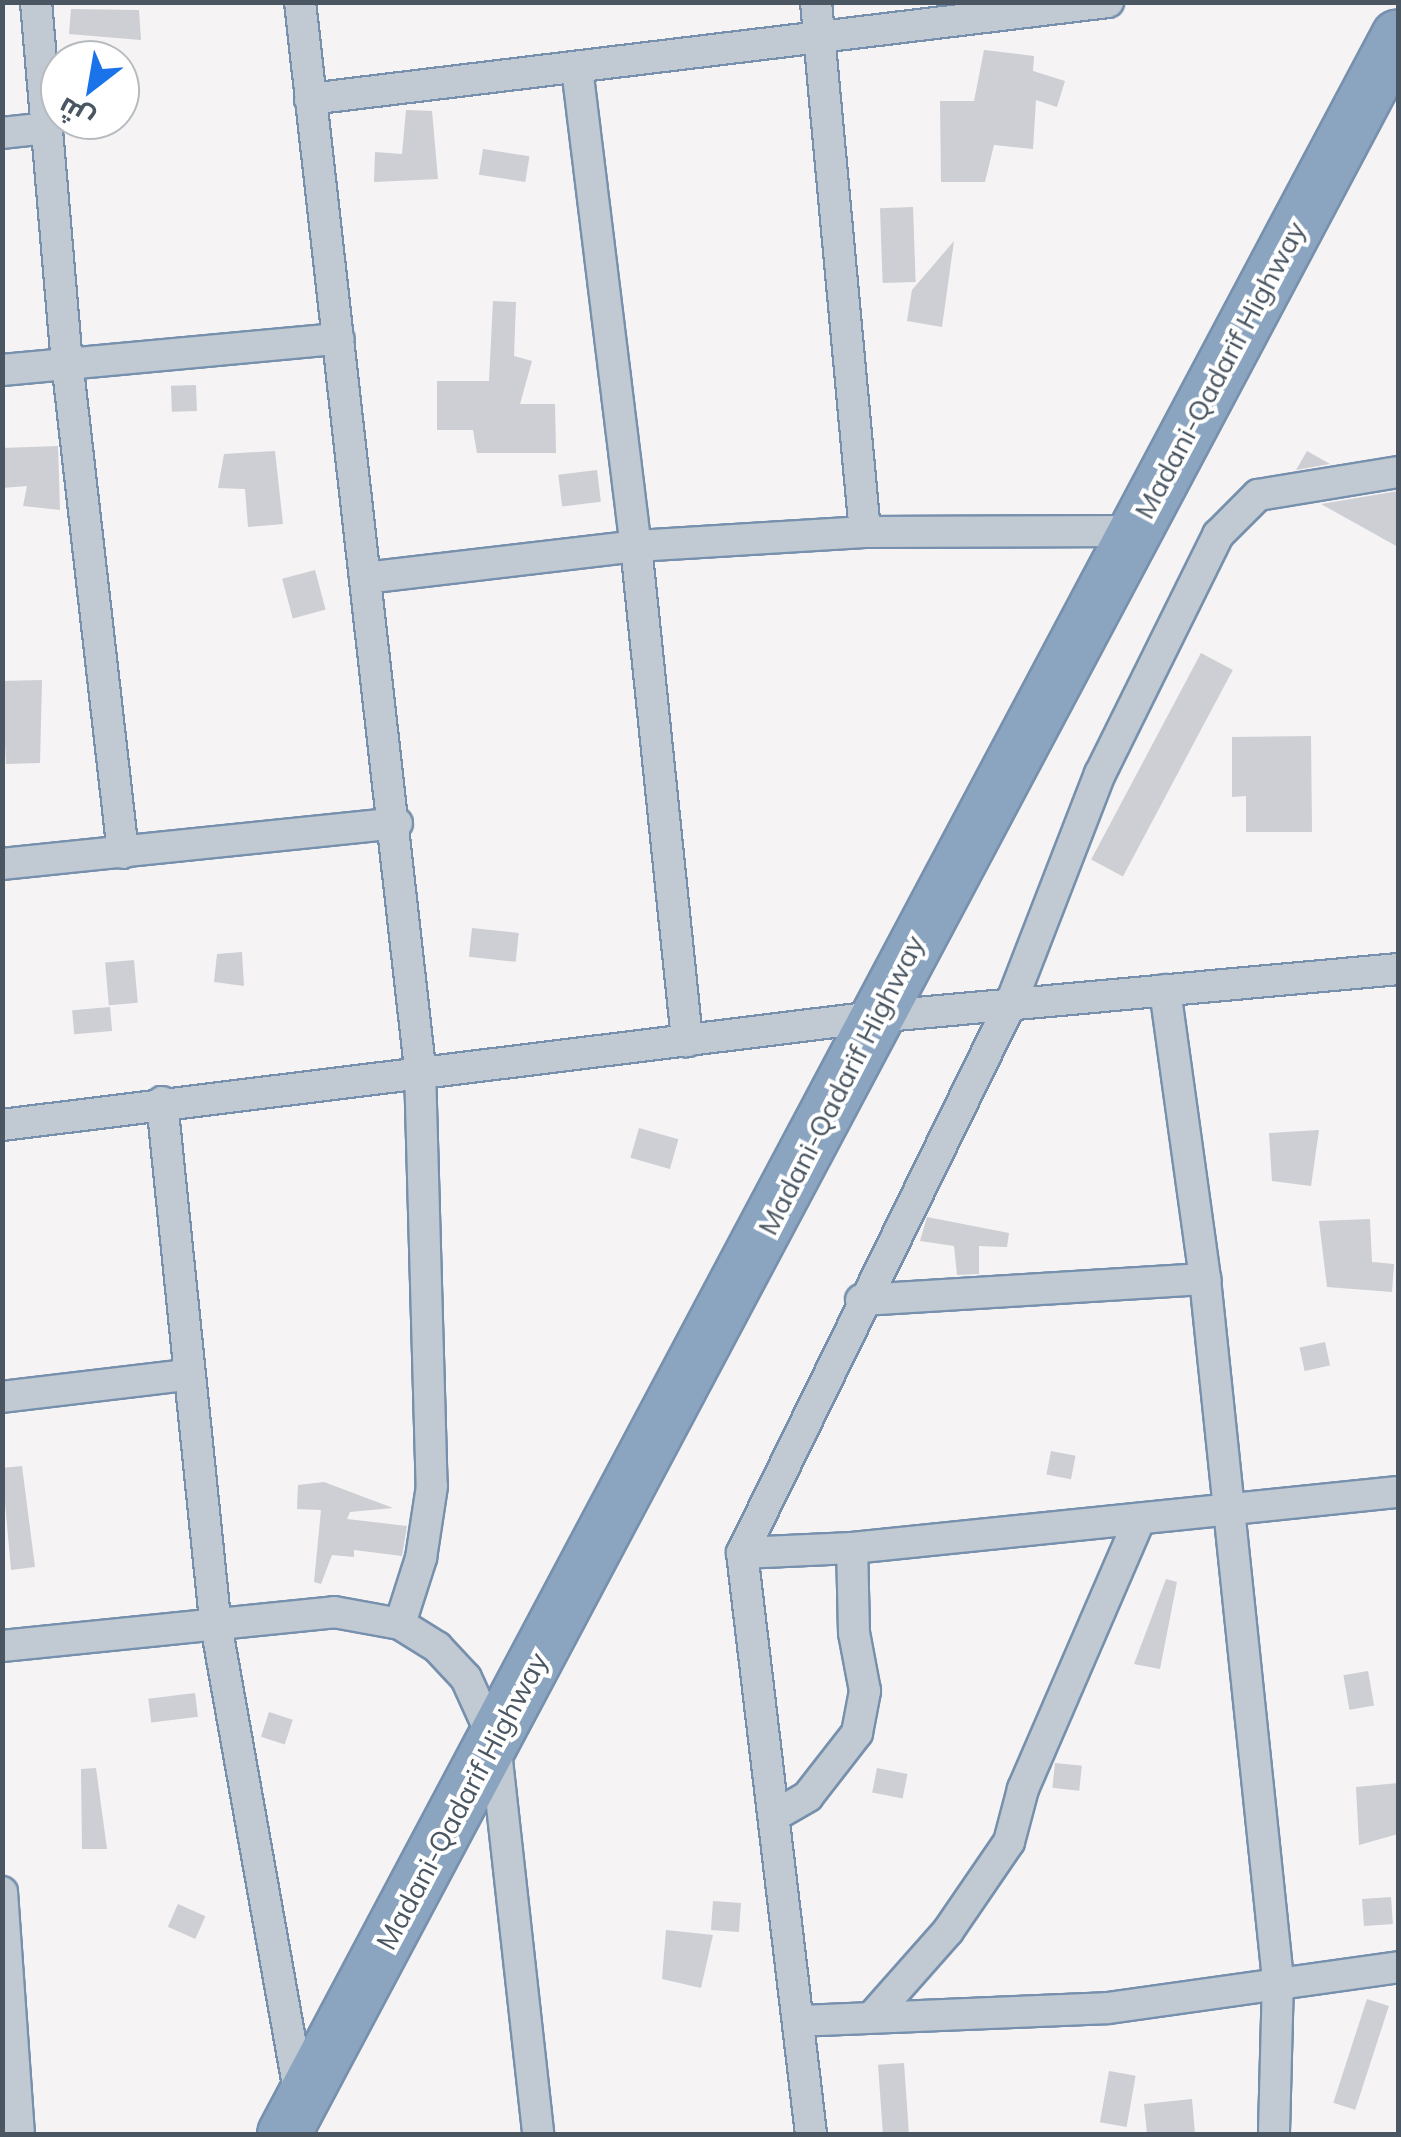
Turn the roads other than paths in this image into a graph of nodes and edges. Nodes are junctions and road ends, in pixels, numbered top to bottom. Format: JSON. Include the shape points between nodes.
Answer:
{"nodes":[{"id":1,"x":36,"y":2,"type":"edge"},
{"id":2,"x":300,"y":2,"type":"edge"},
{"id":3,"x":816,"y":2,"type":"edge"},
{"id":4,"x":1108,"y":2,"type":"edge"},
{"id":5,"x":1398,"y":36,"type":"edge"},
{"id":6,"x":820,"y":42,"type":"junction"},
{"id":7,"x":40,"y":44,"type":"edge"},
{"id":8,"x":577,"y":68,"type":"junction"},
{"id":9,"x":310,"y":99,"type":"junction"},
{"id":10,"x":40,"y":129,"type":"edge"},
{"id":11,"x":2,"y":133,"type":"edge"},
{"id":12,"x":49,"y":140,"type":"edge"},
{"id":13,"x":339,"y":339,"type":"junction"},
{"id":14,"x":67,"y":361,"type":"junction"},
{"id":15,"x":2,"y":370,"type":"edge"},
{"id":16,"x":1398,"y":472,"type":"edge"},
{"id":17,"x":1134,"y":531,"type":"junction"},
{"id":18,"x":865,"y":532,"type":"junction"},
{"id":19,"x":636,"y":546,"type":"junction"},
{"id":20,"x":365,"y":578,"type":"junction"},
{"id":21,"x":397,"y":823,"type":"junction"},
{"id":22,"x":123,"y":853,"type":"junction"},
{"id":23,"x":2,"y":864,"type":"edge"},
{"id":24,"x":1398,"y":969,"type":"edge"},
{"id":25,"x":1164,"y":990,"type":"junction"},
{"id":26,"x":1011,"y":1003,"type":"junction"},
{"id":27,"x":874,"y":1017,"type":"junction"},
{"id":28,"x":686,"y":1041,"type":"junction"},
{"id":29,"x":420,"y":1069,"type":"junction"},
{"id":30,"x":162,"y":1102,"type":"junction"},
{"id":31,"x":2,"y":1126,"type":"edge"},
{"id":32,"x":1205,"y":1279,"type":"junction"},
{"id":33,"x":862,"y":1300,"type":"junction"},
{"id":34,"x":186,"y":1376,"type":"junction"},
{"id":35,"x":2,"y":1397,"type":"edge"},
{"id":36,"x":1398,"y":1492,"type":"edge"},
{"id":37,"x":1225,"y":1508,"type":"junction"},
{"id":38,"x":1140,"y":1520,"type":"junction"},
{"id":39,"x":852,"y":1548,"type":"junction"},
{"id":40,"x":742,"y":1554,"type":"junction"},
{"id":41,"x":215,"y":1620,"type":"junction"},
{"id":42,"x":400,"y":1624,"type":"junction"},
{"id":43,"x":2,"y":1646,"type":"edge"},
{"id":44,"x":494,"y":1742,"type":"junction"},
{"id":45,"x":774,"y":1816,"type":"junction"},
{"id":46,"x":2,"y":1892,"type":"edge"},
{"id":47,"x":1398,"y":1967,"type":"edge"},
{"id":48,"x":1278,"y":1979,"type":"junction"},
{"id":49,"x":872,"y":2018,"type":"junction"},
{"id":50,"x":798,"y":2020,"type":"junction"},
{"id":51,"x":292,"y":2117,"type":"edge"},
{"id":52,"x":18,"y":2134,"type":"edge"},
{"id":53,"x":538,"y":2134,"type":"edge"},
{"id":54,"x":811,"y":2134,"type":"edge"},
{"id":55,"x":1274,"y":2134,"type":"edge"}],
"edges":[{"from":1,"to":7,"type":"street"},
{"from":2,"to":9,"type":"street"},
{"from":3,"to":6,"type":"street"},
{"from":4,"to":6,"type":"street"},
{"from":5,"to":17,"type":"highway","name":"Madani-Qadarif Highway"},
{"from":6,"to":8,"type":"street"},
{"from":6,"to":18,"type":"street"},
{"from":8,"to":9,"type":"street"},
{"from":8,"to":19,"type":"street"},
{"from":9,"to":13,"type":"street"},
{"from":10,"to":11,"type":"street"},
{"from":12,"to":14,"type":"street"},
{"from":13,"to":14,"type":"street"},
{"from":13,"to":20,"type":"street"},
{"from":14,"to":15,"type":"street"},
{"from":14,"to":22,"type":"street"},
{"from":16,"to":26,"type":"street","via":[[1258,495],[1218,535],[1100,774]]},
{"from":17,"to":18,"type":"street"},
{"from":17,"to":27,"type":"highway","name":"Madani-Qadarif Highway"},
{"from":18,"to":19,"type":"street"},
{"from":19,"to":20,"type":"street"},
{"from":19,"to":28,"type":"street"},
{"from":20,"to":21,"type":"street"},
{"from":21,"to":22,"type":"street"},
{"from":21,"to":29,"type":"street"},
{"from":22,"to":23,"type":"street"},
{"from":24,"to":25,"type":"street"},
{"from":25,"to":26,"type":"street"},
{"from":25,"to":32,"type":"street"},
{"from":26,"to":27,"type":"street"},
{"from":26,"to":33,"type":"street"},
{"from":27,"to":28,"type":"street"},
{"from":27,"to":44,"type":"highway","name":"Madani-Qadarif Highway"},
{"from":28,"to":29,"type":"street"},
{"from":29,"to":30,"type":"street"},
{"from":29,"to":42,"type":"street","via":[[432,1486],[422,1558]]},
{"from":30,"to":31,"type":"street"},
{"from":30,"to":34,"type":"street"},
{"from":32,"to":33,"type":"street"},
{"from":32,"to":37,"type":"street"},
{"from":33,"to":40,"type":"street"},
{"from":34,"to":35,"type":"street"},
{"from":34,"to":41,"type":"street"},
{"from":36,"to":37,"type":"street"},
{"from":37,"to":38,"type":"street"},
{"from":37,"to":48,"type":"street"},
{"from":38,"to":39,"type":"street"},
{"from":38,"to":49,"type":"street","via":[[1023,1789],[1009,1842],[948,1931]]},
{"from":39,"to":40,"type":"street"},
{"from":39,"to":45,"type":"street","via":[[854,1634],[865,1691],[857,1733],[808,1796]]},
{"from":40,"to":45,"type":"street"},
{"from":41,"to":42,"type":"street","via":[[334,1612]]},
{"from":41,"to":43,"type":"street"},
{"from":41,"to":51,"type":"street"},
{"from":42,"to":44,"type":"street","via":[[437,1647],[466,1678]]},
{"from":44,"to":51,"type":"highway","name":"Madani-Qadarif Highway"},
{"from":44,"to":53,"type":"street"},
{"from":45,"to":50,"type":"street"},
{"from":46,"to":52,"type":"street"},
{"from":47,"to":48,"type":"street"},
{"from":48,"to":49,"type":"street","via":[[1108,2008]]},
{"from":48,"to":55,"type":"street"},
{"from":49,"to":50,"type":"street"},
{"from":50,"to":54,"type":"street"}]}
